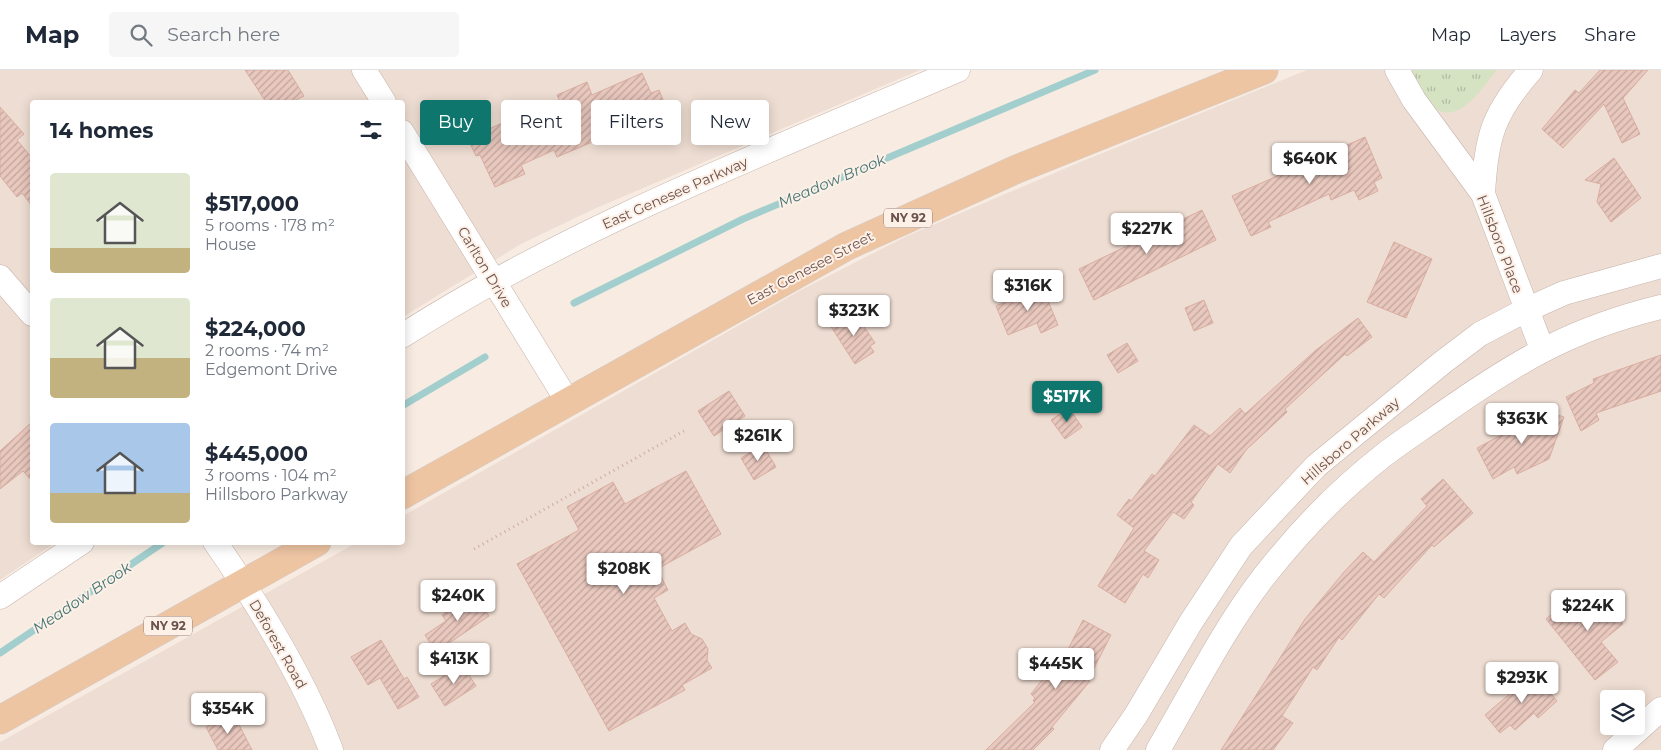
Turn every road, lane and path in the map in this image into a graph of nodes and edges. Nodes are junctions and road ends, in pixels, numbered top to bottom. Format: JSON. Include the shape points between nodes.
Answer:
{"nodes":[{"id":1,"x":364,"y":70,"type":"edge"},
{"id":2,"x":958,"y":70,"type":"edge"},
{"id":3,"x":1264,"y":70,"type":"edge"},
{"id":4,"x":1397,"y":70,"type":"edge"},
{"id":5,"x":1530,"y":70,"type":"edge"},
{"id":6,"x":383,"y":100,"type":"edge"},
{"id":7,"x":405,"y":137,"type":"edge"},
{"id":8,"x":1483,"y":194,"type":"junction"},
{"id":9,"x":1661,"y":266,"type":"edge"},
{"id":10,"x":0,"y":277,"type":"edge"},
{"id":11,"x":494,"y":281,"type":"junction"},
{"id":12,"x":1661,"y":307,"type":"edge"},
{"id":13,"x":1526,"y":310,"type":"junction"},
{"id":14,"x":30,"y":312,"type":"edge"},
{"id":15,"x":405,"y":334,"type":"edge"},
{"id":16,"x":1542,"y":349,"type":"junction"},
{"id":17,"x":568,"y":402,"type":"junction"},
{"id":18,"x":684,"y":431,"type":"dead end"},
{"id":19,"x":405,"y":493,"type":"edge"},
{"id":20,"x":78,"y":545,"type":"edge"},
{"id":21,"x":217,"y":545,"type":"edge"},
{"id":22,"x":312,"y":545,"type":"edge"},
{"id":23,"x":474,"y":549,"type":"dead end"},
{"id":24,"x":243,"y":584,"type":"junction"},
{"id":25,"x":0,"y":597,"type":"edge"},
{"id":26,"x":1661,"y":709,"type":"edge"},
{"id":27,"x":0,"y":720,"type":"edge"},
{"id":28,"x":331,"y":750,"type":"edge"},
{"id":29,"x":1112,"y":750,"type":"edge"},
{"id":30,"x":1158,"y":750,"type":"edge"},
{"id":31,"x":1615,"y":750,"type":"edge"}],
"edges":[{"from":1,"to":6,"type":"street"},
{"from":2,"to":11,"type":"street","name":"East Genesee Parkway","via":[[650,202]]},
{"from":3,"to":17,"type":"main road","name":"East Genesee Street","number":"NY 92","via":[[1016,169],[847,246]]},
{"from":4,"to":8,"type":"street","name":"Hillsboro Place","via":[[1414,100]]},
{"from":5,"to":8,"type":"street","via":[[1508,96],[1496,118],[1485,157]]},
{"from":7,"to":11,"type":"street","name":"Carlton Drive"},
{"from":8,"to":13,"type":"street","name":"Hillsboro Place"},
{"from":9,"to":13,"type":"street","name":"Hillsboro Parkway","via":[[1564,294]]},
{"from":10,"to":14,"type":"street"},
{"from":11,"to":15,"type":"street","name":"East Genesee Parkway"},
{"from":11,"to":17,"type":"street","name":"Carlton Drive"},
{"from":12,"to":16,"type":"street","via":[[1575,334]]},
{"from":13,"to":16,"type":"street","name":"Hillsboro Place"},
{"from":13,"to":29,"type":"street","name":"Hillsboro Parkway","via":[[1480,334],[1316,466],[1241,546]]},
{"from":16,"to":30,"type":"street","via":[[1497,375],[1383,456],[1340,493],[1261,580]]},
{"from":17,"to":19,"type":"main road","name":"East Genesee Street","number":"NY 92"},
{"from":18,"to":23,"type":"path"},
{"from":20,"to":25,"type":"street"},
{"from":21,"to":24,"type":"street","name":"Deforest Road"},
{"from":22,"to":24,"type":"main road","number":"NY 92"},
{"from":24,"to":27,"type":"main road","number":"NY 92"},
{"from":24,"to":28,"type":"street","name":"Deforest Road","via":[[318,714]]},
{"from":26,"to":31,"type":"street"}]}
